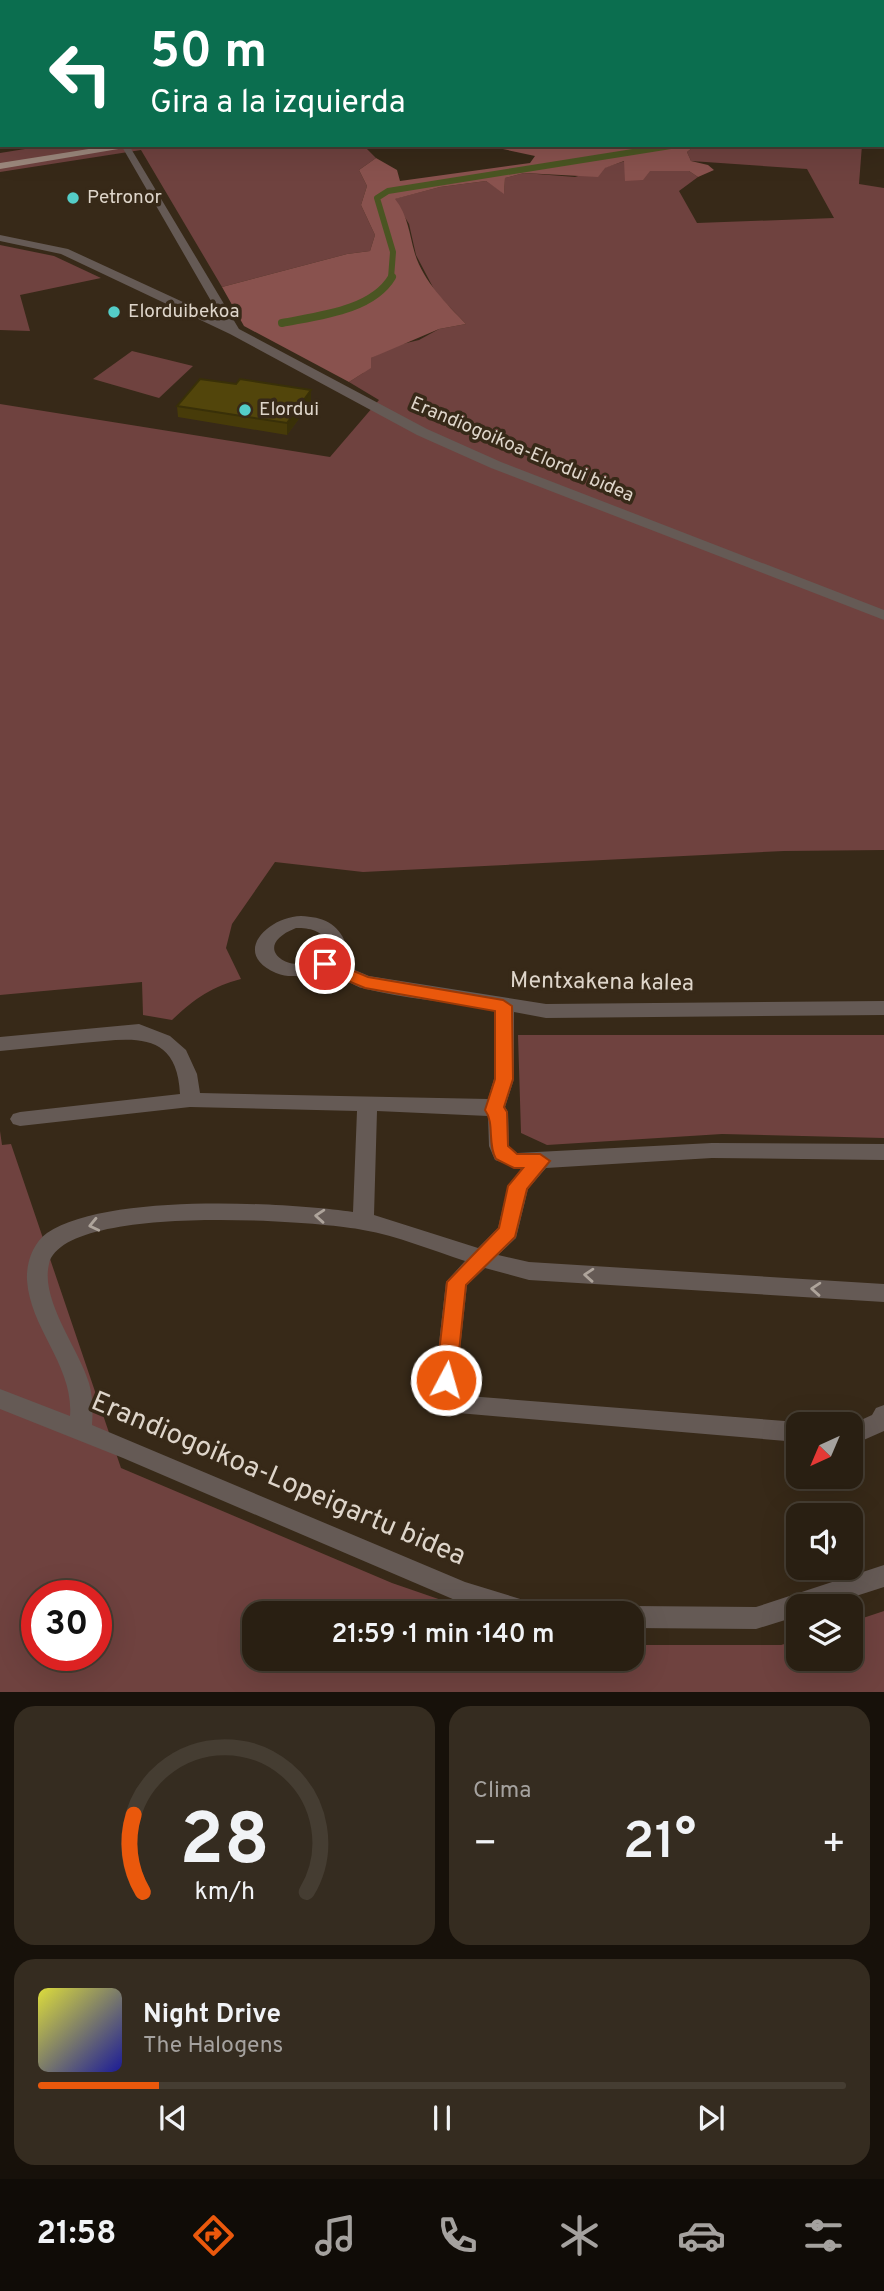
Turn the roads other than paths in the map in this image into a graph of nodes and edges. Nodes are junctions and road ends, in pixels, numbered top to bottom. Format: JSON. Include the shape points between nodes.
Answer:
{"nodes":[{"id":1,"x":124,"y":147,"type":"edge"},
{"id":2,"x":132,"y":147,"type":"edge"},
{"id":3,"x":0,"y":166,"type":"edge"},
{"id":4,"x":0,"y":238,"type":"edge"},
{"id":5,"x":234,"y":331,"type":"junction"},
{"id":6,"x":884,"y":615,"type":"edge"},
{"id":7,"x":325,"y":964,"type":"dead end"},
{"id":8,"x":503,"y":1006,"type":"junction"},
{"id":9,"x":884,"y":1008,"type":"edge"},
{"id":10,"x":0,"y":1044,"type":"edge"},
{"id":11,"x":190,"y":1100,"type":"junction"},
{"id":12,"x":367,"y":1105,"type":"junction"},
{"id":13,"x":494,"y":1110,"type":"junction"},
{"id":14,"x":20,"y":1119,"type":"dead end"},
{"id":15,"x":884,"y":1152,"type":"edge"},
{"id":16,"x":540,"y":1161,"type":"junction"},
{"id":17,"x":363,"y":1221,"type":"junction"},
{"id":18,"x":481,"y":1258,"type":"junction"},
{"id":19,"x":884,"y":1293,"type":"edge"},
{"id":20,"x":0,"y":1399,"type":"edge"},
{"id":21,"x":884,"y":1415,"type":"edge"},
{"id":22,"x":863,"y":1430,"type":"edge"},
{"id":23,"x":80,"y":1431,"type":"junction"},
{"id":24,"x":786,"y":1431,"type":"edge"},
{"id":25,"x":884,"y":1576,"type":"edge"},
{"id":26,"x":493,"y":1601,"type":"edge"},
{"id":27,"x":644,"y":1617,"type":"edge"}],
"edges":[{"from":1,"to":3,"type":"main road"},
{"from":2,"to":5,"type":"street"},
{"from":4,"to":5,"type":"street","name":"Erandiogoikoa-Elordui bidea","via":[[64,251]]},
{"from":5,"to":6,"type":"street","name":"Erandiogoikoa-Elordui bidea","via":[[422,432],[496,465]]},
{"from":7,"to":8,"type":"street","name":"Mentxakena kalea","via":[[365,982]]},
{"from":8,"to":9,"type":"street","name":"Mentxakena kalea","via":[[546,1011]]},
{"from":8,"to":13,"type":"street","via":[[504,1079]]},
{"from":10,"to":11,"type":"street","via":[[139,1031],[160,1037],[174,1048],[190,1073]]},
{"from":11,"to":12,"type":"street"},
{"from":11,"to":14,"type":"street"},
{"from":12,"to":13,"type":"street","via":[[488,1106]]},
{"from":12,"to":17,"type":"street"},
{"from":13,"to":16,"type":"street","via":[[498,1112],[502,1154],[514,1161]]},
{"from":15,"to":16,"type":"street","via":[[784,1148],[662,1151]]},
{"from":16,"to":18,"type":"street","via":[[518,1186],[508,1231]]},
{"from":17,"to":18,"type":"street"},
{"from":17,"to":23,"type":"street","one_way":true,"via":[[227,1210],[138,1215],[66,1231],[51,1242],[38,1258],[36,1285],[77,1375],[84,1413]]},
{"from":19,"to":18,"type":"street","one_way":true,"via":[[529,1271]]},
{"from":18,"to":24,"type":"street","via":[[457,1282],[443,1404]]},
{"from":20,"to":23,"type":"street","name":"Erandiogoikoa-Lopeigartu bidea"},
{"from":21,"to":22,"type":"street","via":[[881,1422]]},
{"from":23,"to":26,"type":"street","name":"Erandiogoikoa-Lopeigartu bidea"},
{"from":25,"to":27,"type":"street","via":[[756,1618]]}]}
